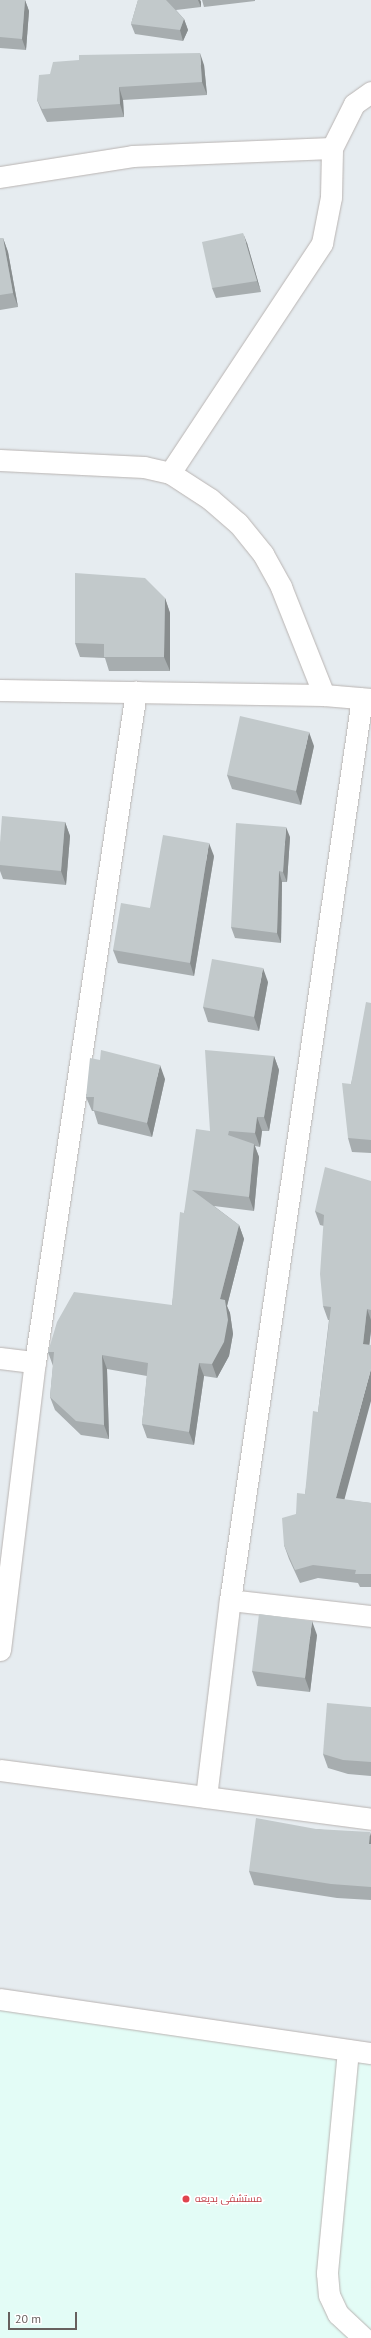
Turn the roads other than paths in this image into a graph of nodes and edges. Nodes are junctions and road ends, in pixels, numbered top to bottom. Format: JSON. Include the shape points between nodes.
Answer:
{"nodes":[{"id":1,"x":371,"y":92,"type":"edge"},
{"id":2,"x":332,"y":148,"type":"junction"},
{"id":3,"x":0,"y":177,"type":"edge"},
{"id":4,"x":0,"y":460,"type":"edge"},
{"id":5,"x":170,"y":473,"type":"junction"},
{"id":6,"x":0,"y":690,"type":"edge"},
{"id":7,"x":136,"y":692,"type":"junction"},
{"id":8,"x":324,"y":695,"type":"junction"},
{"id":9,"x":367,"y":699,"type":"edge"},
{"id":10,"x":0,"y":1358,"type":"edge"},
{"id":11,"x":35,"y":1362,"type":"junction"},
{"id":12,"x":230,"y":1600,"type":"junction"},
{"id":13,"x":371,"y":1616,"type":"edge"},
{"id":14,"x":0,"y":1650,"type":"edge"},
{"id":15,"x":0,"y":1770,"type":"edge"},
{"id":16,"x":206,"y":1797,"type":"junction"},
{"id":17,"x":371,"y":1819,"type":"edge"},
{"id":18,"x":0,"y":1999,"type":"edge"},
{"id":19,"x":348,"y":2050,"type":"junction"},
{"id":20,"x":371,"y":2053,"type":"edge"},
{"id":21,"x":364,"y":2338,"type":"edge"}],
"edges":[{"from":1,"to":2,"type":"street","via":[[354,104]]},
{"from":2,"to":3,"type":"street","via":[[132,156]]},
{"from":2,"to":5,"type":"street","via":[[332,197],[322,243]]},
{"from":4,"to":5,"type":"street","via":[[117,465]]},
{"from":5,"to":8,"type":"street","via":[[238,523],[263,554],[287,601]]},
{"from":6,"to":7,"type":"street"},
{"from":7,"to":8,"type":"street"},
{"from":7,"to":11,"type":"street"},
{"from":8,"to":9,"type":"street"},
{"from":9,"to":12,"type":"street"},
{"from":10,"to":11,"type":"street"},
{"from":11,"to":14,"type":"street"},
{"from":12,"to":13,"type":"street"},
{"from":12,"to":16,"type":"street"},
{"from":15,"to":16,"type":"street"},
{"from":16,"to":17,"type":"street"},
{"from":18,"to":19,"type":"street"},
{"from":19,"to":20,"type":"street"},
{"from":19,"to":21,"type":"street","via":[[327,2273],[329,2295],[338,2314]]}]}
